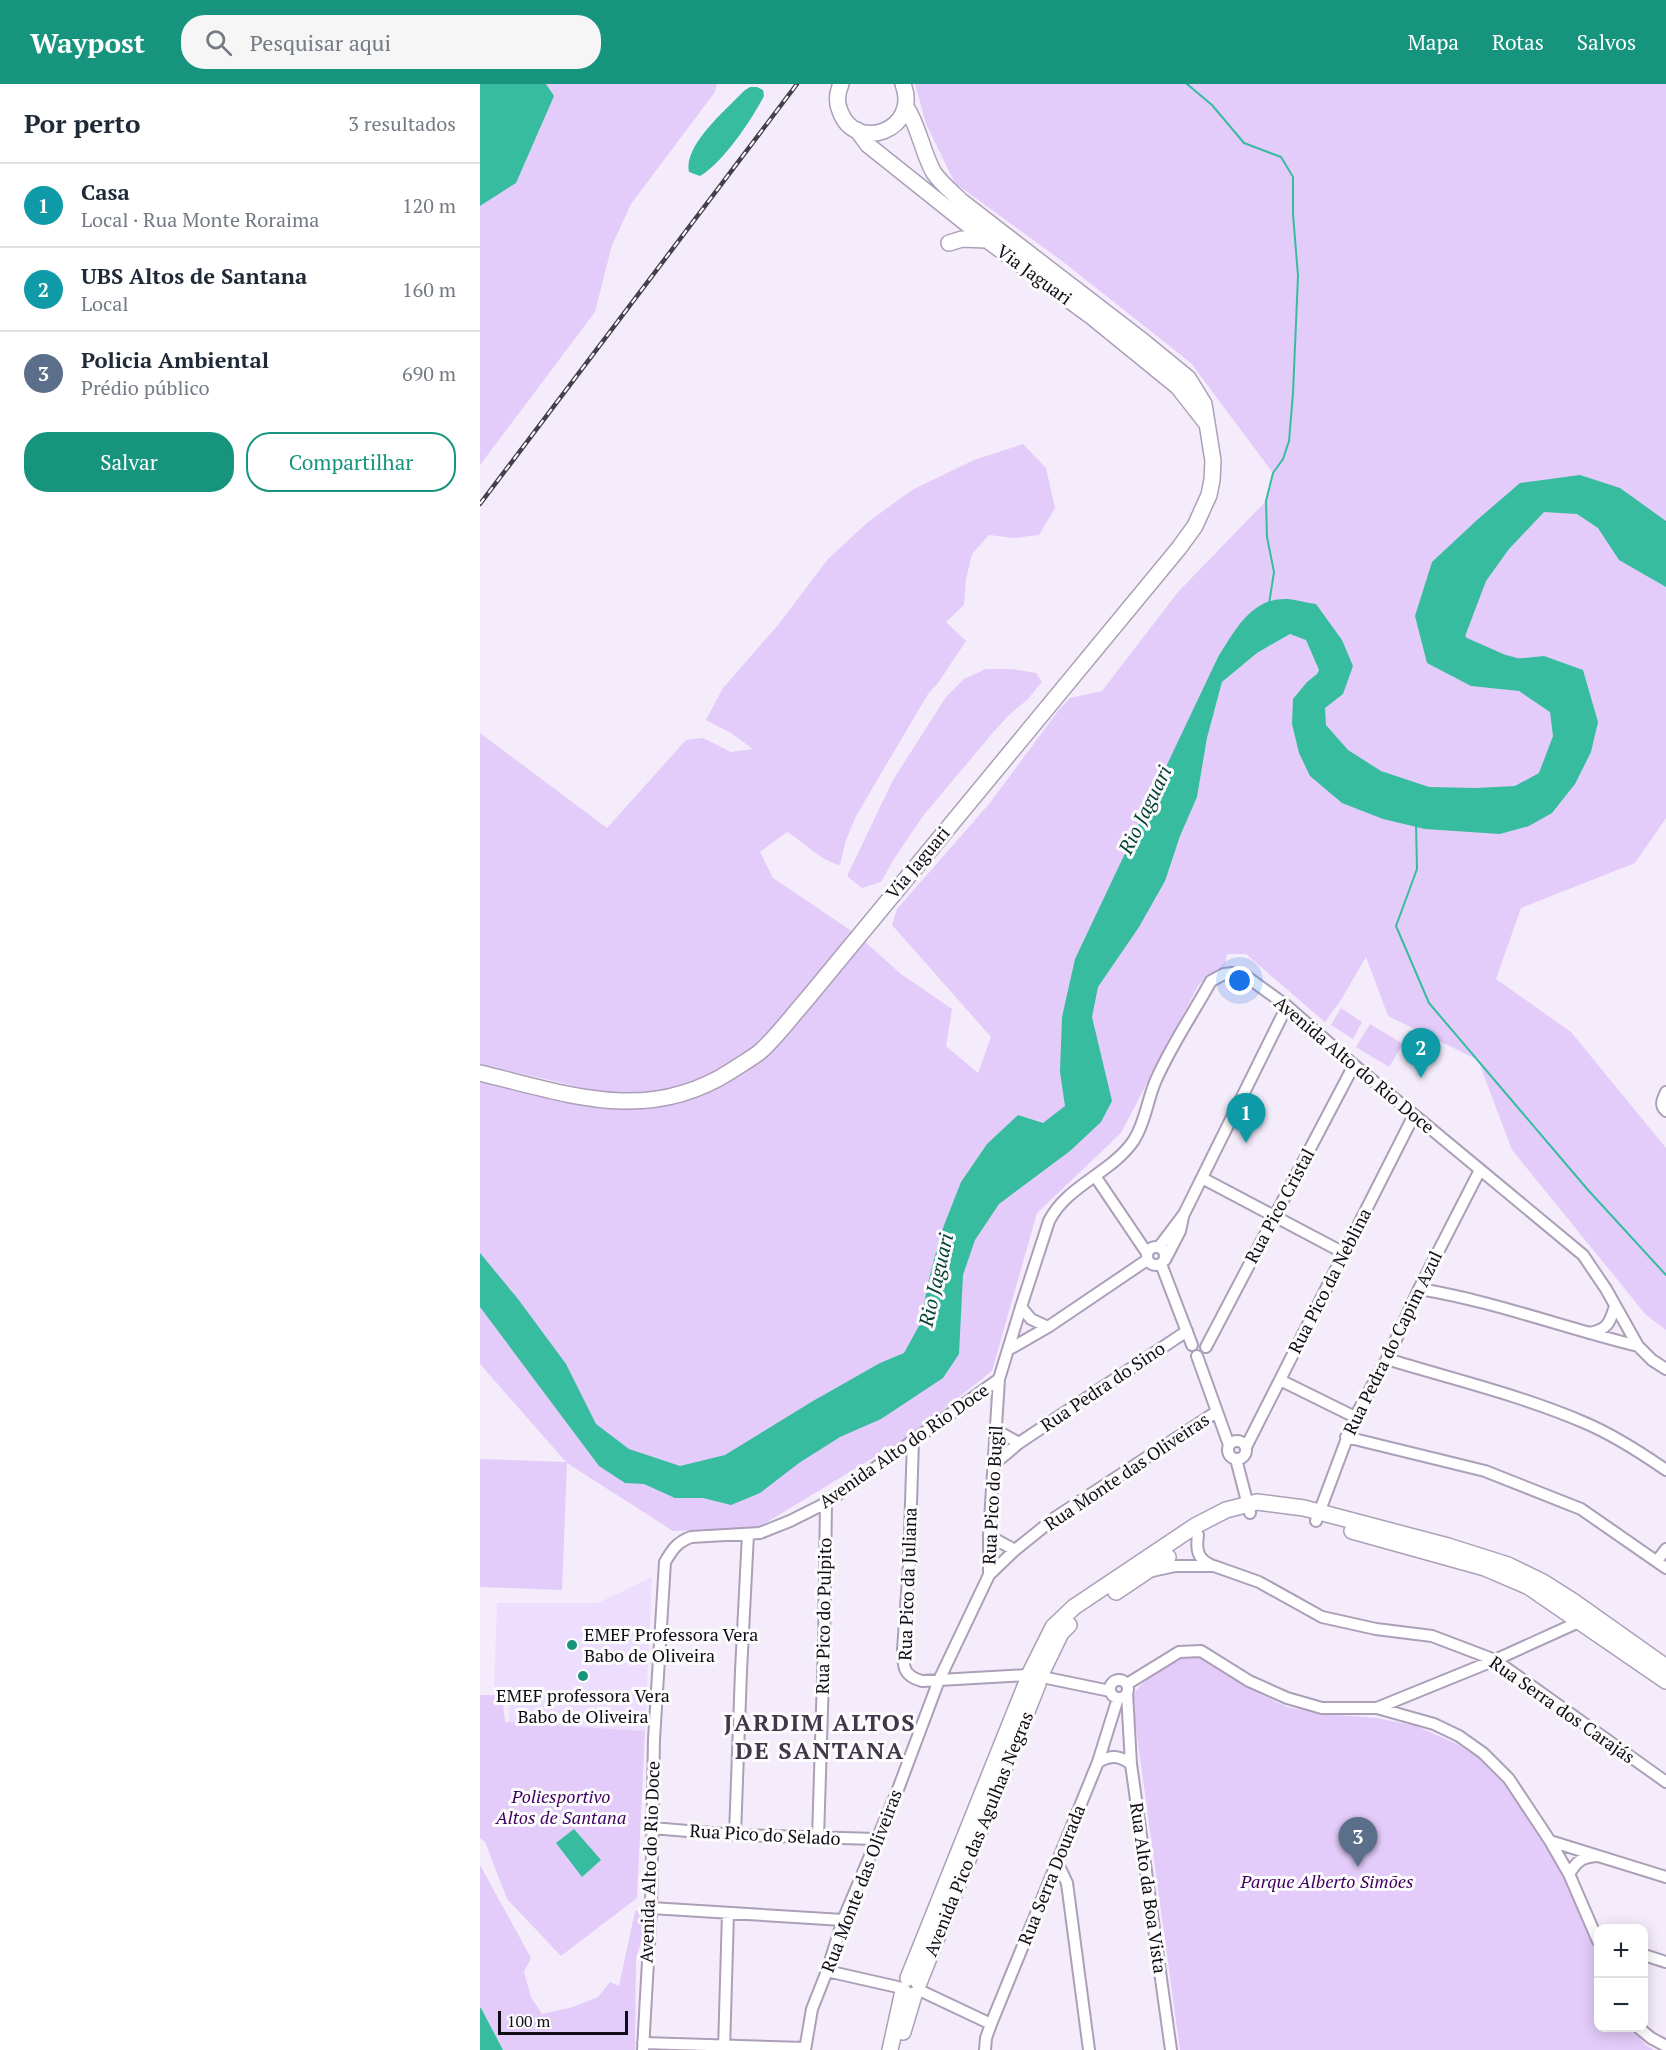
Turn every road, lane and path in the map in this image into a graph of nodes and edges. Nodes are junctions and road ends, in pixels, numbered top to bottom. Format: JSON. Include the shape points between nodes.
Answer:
{"nodes":[{"id":1,"x":841,"y":84,"type":"edge"},
{"id":2,"x":906,"y":93,"type":"edge"},
{"id":3,"x":857,"y":130,"type":"junction"},
{"id":4,"x":987,"y":240,"type":"junction"},
{"id":5,"x":949,"y":243,"type":"dead end"},
{"id":6,"x":1207,"y":424,"type":"junction"},
{"id":7,"x":1287,"y":1006,"type":"junction"},
{"id":8,"x":1354,"y":1065,"type":"junction"},
{"id":9,"x":480,"y":1074,"type":"edge"},
{"id":10,"x":1666,"y":1092,"type":"edge"},
{"id":11,"x":1666,"y":1111,"type":"edge"},
{"id":12,"x":1414,"y":1115,"type":"junction"},
{"id":13,"x":1480,"y":1170,"type":"junction"},
{"id":14,"x":1095,"y":1176,"type":"junction"},
{"id":15,"x":1202,"y":1178,"type":"junction"},
{"id":16,"x":1184,"y":1214,"type":"junction"},
{"id":17,"x":1274,"y":1218,"type":"junction"},
{"id":18,"x":1159,"y":1248,"type":"junction"},
{"id":19,"x":1344,"y":1253,"type":"junction"},
{"id":20,"x":1147,"y":1256,"type":"junction"},
{"id":21,"x":1163,"y":1262,"type":"junction"},
{"id":22,"x":1419,"y":1290,"type":"junction"},
{"id":23,"x":1615,"y":1306,"type":"junction"},
{"id":24,"x":1021,"y":1307,"type":"junction"},
{"id":25,"x":1048,"y":1327,"type":"junction"},
{"id":26,"x":1186,"y":1331,"type":"junction"},
{"id":27,"x":1587,"y":1334,"type":"junction"},
{"id":28,"x":1192,"y":1345,"type":"junction"},
{"id":29,"x":1638,"y":1346,"type":"junction"},
{"id":30,"x":1206,"y":1347,"type":"junction"},
{"id":31,"x":1008,"y":1350,"type":"junction"},
{"id":32,"x":1197,"y":1356,"type":"junction"},
{"id":33,"x":1387,"y":1359,"type":"junction"},
{"id":34,"x":1666,"y":1369,"type":"edge"},
{"id":35,"x":999,"y":1379,"type":"junction"},
{"id":36,"x":1280,"y":1380,"type":"junction"},
{"id":37,"x":1216,"y":1412,"type":"junction"},
{"id":38,"x":1354,"y":1417,"type":"junction"},
{"id":39,"x":996,"y":1430,"type":"junction"},
{"id":40,"x":1346,"y":1437,"type":"junction"},
{"id":41,"x":914,"y":1441,"type":"junction"},
{"id":42,"x":1019,"y":1443,"type":"junction"},
{"id":43,"x":1229,"y":1445,"type":"junction"},
{"id":44,"x":1242,"y":1454,"type":"junction"},
{"id":45,"x":993,"y":1466,"type":"junction"},
{"id":46,"x":1666,"y":1470,"type":"edge"},
{"id":47,"x":826,"y":1503,"type":"junction"},
{"id":48,"x":1250,"y":1508,"type":"junction"},
{"id":49,"x":1317,"y":1516,"type":"junction"},
{"id":50,"x":748,"y":1534,"type":"junction"},
{"id":51,"x":1198,"y":1535,"type":"junction"},
{"id":52,"x":989,"y":1536,"type":"junction"},
{"id":53,"x":1666,"y":1549,"type":"edge"},
{"id":54,"x":1016,"y":1550,"type":"junction"},
{"id":55,"x":1662,"y":1564,"type":"edge"},
{"id":56,"x":1214,"y":1566,"type":"junction"},
{"id":57,"x":1146,"y":1573,"type":"junction"},
{"id":58,"x":989,"y":1575,"type":"junction"},
{"id":59,"x":1581,"y":1621,"type":"junction"},
{"id":60,"x":1495,"y":1660,"type":"junction"},
{"id":61,"x":1666,"y":1667,"type":"edge"},
{"id":62,"x":1034,"y":1677,"type":"junction"},
{"id":63,"x":939,"y":1680,"type":"junction"},
{"id":64,"x":1666,"y":1681,"type":"edge"},
{"id":65,"x":1119,"y":1691,"type":"junction"},
{"id":66,"x":1377,"y":1708,"type":"junction"},
{"id":67,"x":1098,"y":1762,"type":"junction"},
{"id":68,"x":1131,"y":1764,"type":"junction"},
{"id":69,"x":1666,"y":1782,"type":"edge"},
{"id":70,"x":652,"y":1828,"type":"junction"},
{"id":71,"x":735,"y":1835,"type":"junction"},
{"id":72,"x":818,"y":1838,"type":"junction"},
{"id":73,"x":877,"y":1839,"type":"junction"},
{"id":74,"x":1550,"y":1841,"type":"junction"},
{"id":75,"x":1600,"y":1855,"type":"junction"},
{"id":76,"x":1057,"y":1862,"type":"junction"},
{"id":77,"x":1569,"y":1874,"type":"junction"},
{"id":78,"x":1666,"y":1877,"type":"edge"},
{"id":79,"x":651,"y":1908,"type":"junction"},
{"id":80,"x":728,"y":1913,"type":"junction"},
{"id":81,"x":843,"y":1920,"type":"junction"},
{"id":82,"x":1594,"y":1932,"type":"edge"},
{"id":83,"x":1648,"y":1956,"type":"edge"},
{"id":84,"x":1666,"y":1962,"type":"edge"},
{"id":85,"x":827,"y":1971,"type":"junction"},
{"id":86,"x":911,"y":1988,"type":"junction"},
{"id":87,"x":991,"y":2024,"type":"junction"},
{"id":88,"x":1644,"y":2032,"type":"edge"},
{"id":89,"x":1666,"y":2046,"type":"edge"},
{"id":90,"x":643,"y":2047,"type":"edge"},
{"id":91,"x":724,"y":2048,"type":"edge"},
{"id":92,"x":805,"y":2049,"type":"edge"},
{"id":93,"x":890,"y":2050,"type":"edge"},
{"id":94,"x":900,"y":2050,"type":"edge"},
{"id":95,"x":985,"y":2050,"type":"edge"},
{"id":96,"x":1089,"y":2050,"type":"edge"},
{"id":97,"x":1171,"y":2050,"type":"edge"}],
"edges":[{"from":1,"to":3,"type":"street","name":"Via Jaguari","via":[[839,108],[845,121]]},
{"from":2,"to":3,"type":"street","name":"Via Jaguari","via":[[897,123],[871,134]]},
{"from":2,"to":6,"type":"street","name":"Via Jaguari","via":[[922,147],[936,175],[961,201],[1188,378],[1204,404]]},
{"from":3,"to":4,"type":"street","name":"Via Jaguari","via":[[868,145]]},
{"from":4,"to":5,"type":"street"},
{"from":4,"to":6,"type":"street","name":"Via Jaguari","via":[[1092,317],[1178,387]]},
{"from":6,"to":9,"type":"street","name":"Via Jaguari","via":[[1213,452],[1212,480],[1202,512],[1184,541],[760,1052],[713,1083],[683,1095],[626,1102],[597,1101]]},
{"from":7,"to":8,"type":"street","name":"Avenida Alto do Rio Doce"},
{"from":7,"to":14,"type":"street","name":"Avenida Alto do Rio Doce","via":[[1240,974],[1224,974],[1211,981],[1155,1081],[1134,1140]]},
{"from":7,"to":15,"type":"street"},
{"from":8,"to":12,"type":"street","name":"Avenida Alto do Rio Doce"},
{"from":8,"to":17,"type":"street","name":"Rua Pico Cristal"},
{"from":10,"to":11,"type":"street","via":[[1662,1106]]},
{"from":12,"to":13,"type":"street","name":"Avenida Alto do Rio Doce"},
{"from":12,"to":19,"type":"street","name":"Rua Pico da Neblina"},
{"from":13,"to":22,"type":"street","name":"Rua Pedra do Capim Azul"},
{"from":13,"to":23,"type":"street","name":"Avenida Alto do Rio Doce","via":[[1583,1255]]},
{"from":14,"to":20,"type":"street"},
{"from":14,"to":24,"type":"street","name":"Avenida Alto do Rio Doce","via":[[1055,1210]]},
{"from":15,"to":16,"type":"street"},
{"from":15,"to":17,"type":"street"},
{"from":16,"to":18,"type":"street"},
{"from":16,"to":21,"type":"street","via":[[1180,1231]]},
{"from":17,"to":19,"type":"street"},
{"from":17,"to":30,"type":"street","name":"Rua Pico Cristal"},
{"from":18,"to":20,"type":"street","via":[[1154,1247]]},
{"from":18,"to":21,"type":"street","via":[[1165,1254]]},
{"from":19,"to":36,"type":"street","name":"Rua Pico da Neblina"},
{"from":20,"to":21,"type":"street","via":[[1153,1265]]},
{"from":20,"to":25,"type":"street"},
{"from":21,"to":26,"type":"street"},
{"from":22,"to":27,"type":"street","via":[[1514,1310]]},
{"from":22,"to":33,"type":"street","name":"Rua Pedra do Capim Azul"},
{"from":23,"to":27,"type":"street","via":[[1606,1327]]},
{"from":23,"to":29,"type":"street","name":"Avenida Alto do Rio Doce"},
{"from":24,"to":25,"type":"street","via":[[1031,1319]]},
{"from":24,"to":31,"type":"street","name":"Avenida Alto do Rio Doce"},
{"from":25,"to":31,"type":"street"},
{"from":26,"to":28,"type":"street"},
{"from":26,"to":42,"type":"street","name":"Rua Pedra do Sino"},
{"from":27,"to":29,"type":"street"},
{"from":28,"to":30,"type":"street","via":[[1201,1341]]},
{"from":28,"to":32,"type":"street"},
{"from":29,"to":34,"type":"street","name":"Avenida Alto do Rio Doce"},
{"from":30,"to":32,"type":"street","via":[[1204,1354]]},
{"from":31,"to":35,"type":"street","name":"Avenida Alto do Rio Doce"},
{"from":32,"to":37,"type":"street"},
{"from":33,"to":38,"type":"street","name":"Rua Pedra do Capim Azul"},
{"from":33,"to":46,"type":"street","via":[[1527,1400],[1585,1423]]},
{"from":35,"to":39,"type":"street","name":"Rua Pico do Bugil"},
{"from":35,"to":41,"type":"street","name":"Avenida Alto do Rio Doce"},
{"from":36,"to":38,"type":"street"},
{"from":36,"to":44,"type":"street","name":"Rua Pico da Neblina"},
{"from":37,"to":43,"type":"street"},
{"from":37,"to":54,"type":"street","name":"Rua Monte das Oliveiras","via":[[1056,1517]]},
{"from":38,"to":40,"type":"street","name":"Rua Pedra do Capim Azul"},
{"from":39,"to":42,"type":"street"},
{"from":39,"to":45,"type":"street","name":"Rua Pico do Bugil"},
{"from":40,"to":49,"type":"street","name":"Rua Pedra do Capim Azul"},
{"from":40,"to":55,"type":"street","via":[[1485,1471],[1581,1509]]},
{"from":41,"to":47,"type":"street","name":"Avenida Alto do Rio Doce"},
{"from":41,"to":63,"type":"street","name":"Rua Pico da Juliana","via":[[903,1663],[912,1678]]},
{"from":42,"to":45,"type":"street","name":"Rua Pedra do Sino"},
{"from":43,"to":44,"type":"street","via":[[1228,1454]]},
{"from":43,"to":44,"type":"street","via":[[1239,1440]]},
{"from":44,"to":48,"type":"street"},
{"from":45,"to":52,"type":"street","name":"Rua Pico do Bugil"},
{"from":47,"to":50,"type":"street","name":"Avenida Alto do Rio Doce","via":[[773,1529]]},
{"from":47,"to":72,"type":"street","name":"Rua Pico do Pulpito"},
{"from":48,"to":49,"type":"street","name":"Avenida Pico das Agulhas Negras","via":[[1284,1504]]},
{"from":48,"to":51,"type":"street","name":"Avenida Pico das Agulhas Negras"},
{"from":48,"to":62,"type":"street","name":"Avenida Pico das Agulhas Negras","via":[[1226,1510],[1195,1526],[1074,1607],[1053,1627]]},
{"from":49,"to":59,"type":"street","name":"Avenida Pico das Agulhas Negras","via":[[1497,1573],[1529,1587]]},
{"from":49,"to":61,"type":"street","name":"Avenida Pico das Agulhas Negras","via":[[1485,1557],[1524,1572],[1573,1601]]},
{"from":50,"to":70,"type":"street","name":"Avenida Alto do Rio Doce","via":[[691,1537],[674,1547],[665,1562]]},
{"from":50,"to":71,"type":"street"},
{"from":51,"to":56,"type":"street","via":[[1198,1554],[1202,1561]]},
{"from":51,"to":57,"type":"street","name":"Avenida Pico das Agulhas Negras"},
{"from":52,"to":54,"type":"street"},
{"from":52,"to":58,"type":"street","name":"Rua Pico do Bugil"},
{"from":53,"to":55,"type":"street"},
{"from":54,"to":58,"type":"street","name":"Rua Monte das Oliveiras"},
{"from":56,"to":57,"type":"street","name":"Rua Serra dos Carajás","via":[[1175,1566]]},
{"from":56,"to":60,"type":"street","name":"Rua Serra dos Carajás","via":[[1259,1581],[1322,1617],[1432,1636]]},
{"from":57,"to":62,"type":"street","name":"Avenida Pico das Agulhas Negras","via":[[1080,1615],[1061,1633]]},
{"from":58,"to":63,"type":"street","name":"Rua Monte das Oliveiras"},
{"from":59,"to":60,"type":"street"},
{"from":59,"to":64,"type":"street","name":"Avenida Pico das Agulhas Negras"},
{"from":60,"to":66,"type":"street"},
{"from":60,"to":69,"type":"street","name":"Rua Serra dos Carajás"},
{"from":62,"to":63,"type":"street","name":"Rua Pico da Juliana"},
{"from":62,"to":65,"type":"street","name":"Rua Pico da Juliana"},
{"from":62,"to":86,"type":"street","name":"Avenida Pico das Agulhas Negras"},
{"from":63,"to":73,"type":"street","name":"Rua Monte das Oliveiras"},
{"from":65,"to":66,"type":"street","via":[[1179,1652],[1201,1651],[1249,1681],[1287,1698],[1322,1708]]},
{"from":65,"to":67,"type":"street","name":"Rua Serra Dourada"},
{"from":65,"to":68,"type":"street","name":"Rua Alto da Boa Vista","via":[[1129,1725]]},
{"from":66,"to":74,"type":"street","via":[[1434,1724],[1484,1753],[1509,1779]]},
{"from":67,"to":68,"type":"street","via":[[1114,1756]]},
{"from":67,"to":76,"type":"street","name":"Rua Serra Dourada"},
{"from":68,"to":97,"type":"street","name":"Rua Alto da Boa Vista"},
{"from":70,"to":71,"type":"street","name":"Rua Pico do Selado"},
{"from":70,"to":79,"type":"street","name":"Avenida Alto do Rio Doce"},
{"from":71,"to":72,"type":"street","name":"Rua Pico do Selado"},
{"from":72,"to":73,"type":"street","name":"Rua Pico do Selado"},
{"from":73,"to":81,"type":"street","name":"Rua Monte das Oliveiras"},
{"from":74,"to":75,"type":"street"},
{"from":74,"to":77,"type":"street"},
{"from":75,"to":77,"type":"street","via":[[1582,1858]]},
{"from":75,"to":78,"type":"street"},
{"from":76,"to":87,"type":"street","name":"Rua Serra Dourada"},
{"from":76,"to":96,"type":"street","via":[[1067,1883]]},
{"from":77,"to":82,"type":"street"},
{"from":79,"to":80,"type":"street"},
{"from":79,"to":90,"type":"street","name":"Avenida Alto do Rio Doce"},
{"from":80,"to":81,"type":"street"},
{"from":80,"to":91,"type":"street"},
{"from":81,"to":85,"type":"street","name":"Rua Monte das Oliveiras"},
{"from":83,"to":84,"type":"street"},
{"from":85,"to":86,"type":"street"},
{"from":85,"to":92,"type":"street","name":"Rua Monte das Oliveiras","via":[[812,2009]]},
{"from":86,"to":87,"type":"street"},
{"from":86,"to":93,"type":"street","name":"Avenida Pico das Agulhas Negras"},
{"from":86,"to":94,"type":"street","name":"Avenida Pico das Agulhas Negras"},
{"from":87,"to":95,"type":"street","name":"Rua Serra Dourada"},
{"from":88,"to":89,"type":"street"},
{"from":90,"to":91,"type":"street"},
{"from":91,"to":92,"type":"street"}]}
